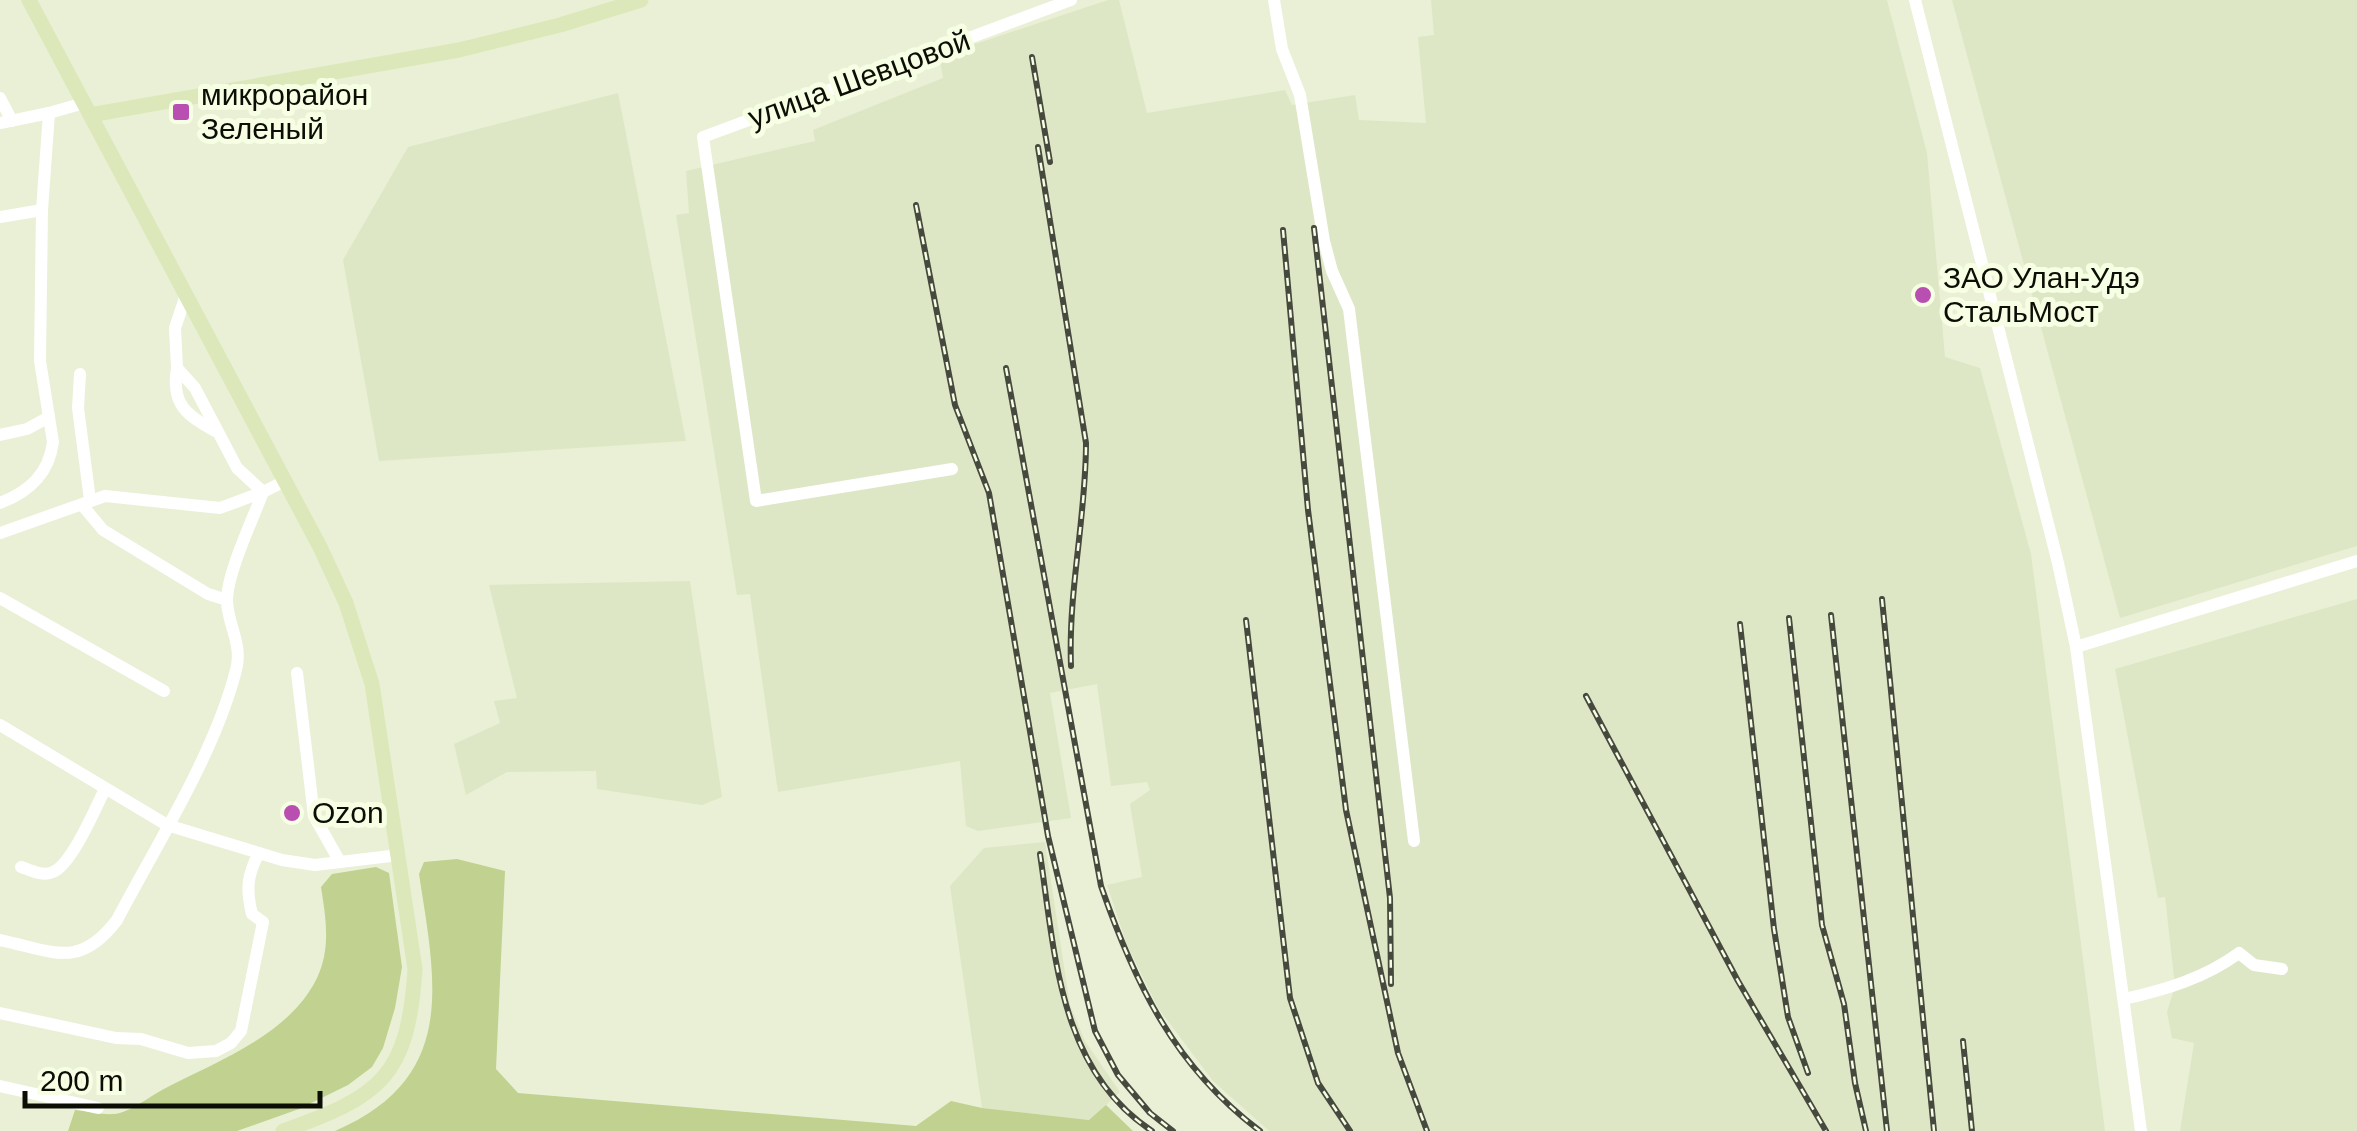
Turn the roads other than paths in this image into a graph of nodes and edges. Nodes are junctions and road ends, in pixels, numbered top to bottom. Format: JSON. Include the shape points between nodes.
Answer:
{"nodes":[{"id":1,"x":29,"y":0,"type":"edge"},
{"id":2,"x":641,"y":0,"type":"edge"},
{"id":3,"x":1071,"y":0,"type":"edge"},
{"id":4,"x":1274,"y":0,"type":"edge"},
{"id":5,"x":1916,"y":0,"type":"edge"},
{"id":6,"x":0,"y":98,"type":"edge"},
{"id":7,"x":87,"y":109,"type":"junction"},
{"id":8,"x":49,"y":114,"type":"junction"},
{"id":9,"x":6,"y":122,"type":"edge"},
{"id":10,"x":42,"y":210,"type":"junction"},
{"id":11,"x":0,"y":216,"type":"edge"},
{"id":12,"x":186,"y":295,"type":"junction"},
{"id":13,"x":178,"y":368,"type":"junction"},
{"id":14,"x":80,"y":374,"type":"dead end"},
{"id":15,"x":49,"y":417,"type":"junction"},
{"id":16,"x":218,"y":432,"type":"junction"},
{"id":17,"x":0,"y":435,"type":"edge"},
{"id":18,"x":952,"y":469,"type":"dead end"},
{"id":19,"x":286,"y":481,"type":"junction"},
{"id":20,"x":264,"y":492,"type":"junction"},
{"id":21,"x":86,"y":502,"type":"junction"},
{"id":22,"x":0,"y":503,"type":"edge"},
{"id":23,"x":0,"y":533,"type":"edge"},
{"id":24,"x":2357,"y":561,"type":"edge"},
{"id":25,"x":0,"y":598,"type":"edge"},
{"id":26,"x":226,"y":600,"type":"junction"},
{"id":27,"x":2076,"y":646,"type":"junction"},
{"id":28,"x":298,"y":673,"type":"dead end"},
{"id":29,"x":164,"y":691,"type":"dead end"},
{"id":30,"x":0,"y":725,"type":"edge"},
{"id":31,"x":106,"y":789,"type":"junction"},
{"id":32,"x":167,"y":825,"type":"junction"},
{"id":33,"x":1414,"y":842,"type":"dead end"},
{"id":34,"x":259,"y":853,"type":"junction"},
{"id":35,"x":399,"y":855,"type":"junction"},
{"id":36,"x":340,"y":862,"type":"junction"},
{"id":37,"x":21,"y":866,"type":"dead end"},
{"id":38,"x":0,"y":940,"type":"edge"},
{"id":39,"x":2282,"y":969,"type":"dead end"},
{"id":40,"x":2124,"y":999,"type":"junction"},
{"id":41,"x":0,"y":1012,"type":"edge"},
{"id":42,"x":0,"y":1086,"type":"edge"},
{"id":43,"x":98,"y":1108,"type":"dead end"},
{"id":44,"x":284,"y":1131,"type":"edge"},
{"id":45,"x":2141,"y":1131,"type":"edge"}],
"edges":[{"from":1,"to":7,"type":"main road"},
{"from":2,"to":7,"type":"main road","via":[[459,50]]},
{"from":3,"to":18,"type":"street","name":"улица Шевцовой","via":[[703,137],[756,501]]},
{"from":4,"to":33,"type":"street","via":[[1282,49],[1300,95],[1324,240],[1348,309]]},
{"from":5,"to":27,"type":"street"},
{"from":6,"to":9,"type":"street"},
{"from":7,"to":8,"type":"street"},
{"from":7,"to":12,"type":"main road"},
{"from":8,"to":9,"type":"street"},
{"from":8,"to":10,"type":"street"},
{"from":10,"to":11,"type":"street"},
{"from":10,"to":15,"type":"street","via":[[40,361]]},
{"from":12,"to":13,"type":"street","via":[[174,328]]},
{"from":12,"to":19,"type":"main road"},
{"from":13,"to":16,"type":"street"},
{"from":13,"to":16,"type":"street","via":[[180,404]]},
{"from":14,"to":21,"type":"street"},
{"from":15,"to":17,"type":"street"},
{"from":15,"to":22,"type":"street","via":[[48,465],[36,482]]},
{"from":16,"to":20,"type":"street","via":[[237,468]]},
{"from":19,"to":20,"type":"street"},
{"from":19,"to":35,"type":"main road","via":[[346,603],[372,684]]},
{"from":20,"to":21,"type":"street","via":[[220,508],[106,496]]},
{"from":20,"to":26,"type":"street"},
{"from":21,"to":23,"type":"street"},
{"from":21,"to":26,"type":"street","via":[[102,530]]},
{"from":24,"to":27,"type":"street"},
{"from":25,"to":29,"type":"street"},
{"from":26,"to":32,"type":"street","via":[[238,648],[236,670]]},
{"from":27,"to":40,"type":"street"},
{"from":28,"to":36,"type":"street","via":[[314,816]]},
{"from":30,"to":31,"type":"street"},
{"from":31,"to":32,"type":"street"},
{"from":31,"to":37,"type":"street","via":[[54,872]]},
{"from":32,"to":34,"type":"street"},
{"from":32,"to":38,"type":"street","via":[[116,920],[86,951],[67,954]]},
{"from":34,"to":36,"type":"street","via":[[315,865]]},
{"from":34,"to":41,"type":"street","via":[[248,883],[252,914],[263,922],[241,1030],[224,1047],[188,1053]]},
{"from":35,"to":36,"type":"street"},
{"from":35,"to":44,"type":"main road","via":[[415,969],[402,1050],[387,1076],[362,1098]]},
{"from":39,"to":40,"type":"street","via":[[2254,965],[2239,953],[2217,969]]},
{"from":40,"to":45,"type":"street"},
{"from":42,"to":43,"type":"street"}]}
